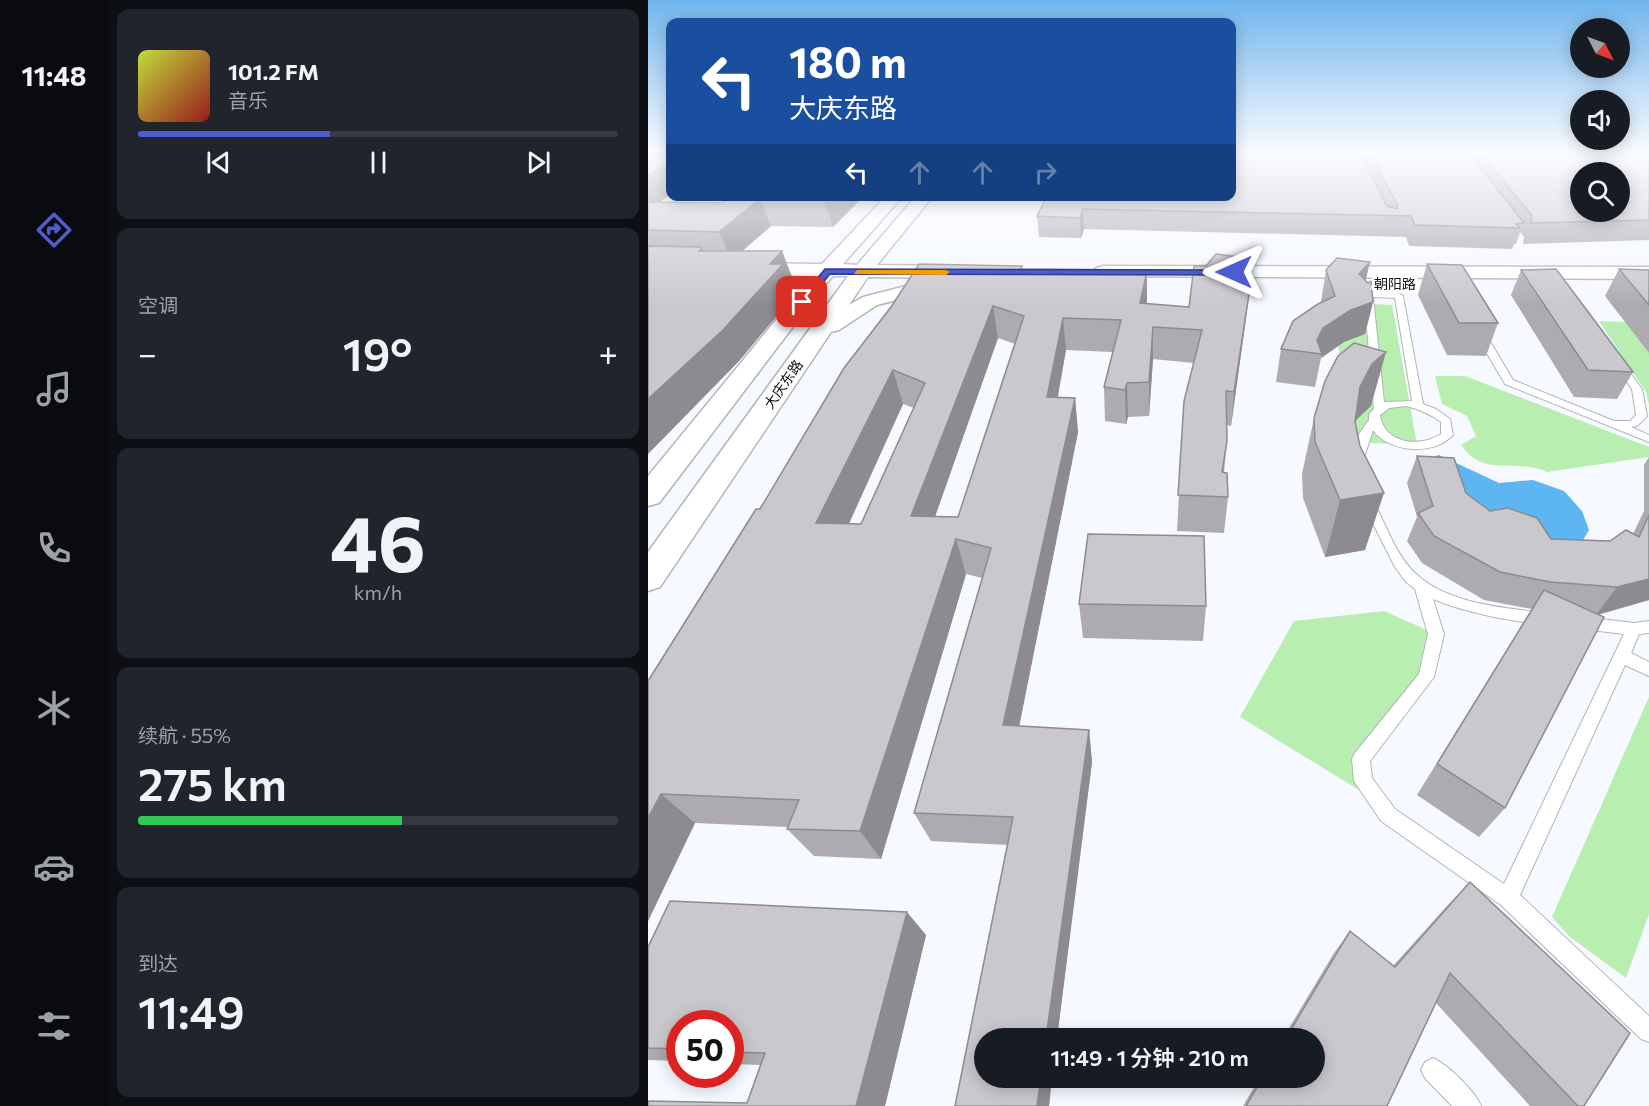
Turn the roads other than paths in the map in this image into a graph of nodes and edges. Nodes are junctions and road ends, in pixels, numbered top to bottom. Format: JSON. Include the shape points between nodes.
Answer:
{"nodes":[{"id":1,"x":888,"y":204,"type":"edge"},
{"id":2,"x":919,"y":204,"type":"edge"},
{"id":3,"x":889,"y":239,"type":"junction"},
{"id":4,"x":728,"y":268,"type":"edge"},
{"id":5,"x":1649,"y":273,"type":"edge"},
{"id":6,"x":822,"y":278,"type":"junction"},
{"id":7,"x":940,"y":278,"type":"junction"},
{"id":8,"x":976,"y":278,"type":"edge"},
{"id":9,"x":857,"y":279,"type":"junction"},
{"id":10,"x":1649,"y":283,"type":"edge"},
{"id":11,"x":1477,"y":326,"type":"edge"},
{"id":12,"x":819,"y":333,"type":"junction"},
{"id":13,"x":1611,"y":354,"type":"edge"},
{"id":14,"x":1418,"y":405,"type":"junction"},
{"id":15,"x":1376,"y":415,"type":"junction"},
{"id":16,"x":1613,"y":424,"type":"junction"},
{"id":17,"x":1649,"y":439,"type":"edge"},
{"id":18,"x":648,"y":496,"type":"edge"},
{"id":19,"x":648,"y":578,"type":"edge"},
{"id":20,"x":1421,"y":584,"type":"junction"},
{"id":21,"x":1642,"y":628,"type":"edge"},
{"id":22,"x":1622,"y":656,"type":"junction"},
{"id":23,"x":1649,"y":669,"type":"edge"},
{"id":24,"x":1508,"y":898,"type":"junction"},
{"id":25,"x":1649,"y":1031,"type":"edge"},
{"id":26,"x":1433,"y":1070,"type":"dead end"},
{"id":27,"x":1470,"y":1106,"type":"edge"}],
"edges":[{"from":1,"to":6,"type":"main road"},
{"from":2,"to":3,"type":"main road","name":"大庆东路"},
{"from":3,"to":7,"type":"main road","via":[[898,258]]},
{"from":3,"to":9,"type":"main road","name":"大庆东路"},
{"from":4,"to":6,"type":"main road","via":[[785,270]]},
{"from":5,"to":10,"type":"main road","name":"朝阳路","via":[[1082,278]]},
{"from":6,"to":9,"type":"main road"},
{"from":6,"to":18,"type":"main road"},
{"from":7,"to":8,"type":"main road"},
{"from":7,"to":9,"type":"main road"},
{"from":7,"to":12,"type":"main road","via":[[870,301]]},
{"from":9,"to":12,"type":"main road","name":"大庆东路"},
{"from":11,"to":16,"type":"lane","via":[[1509,382]]},
{"from":12,"to":19,"type":"main road","name":"大庆东路"},
{"from":13,"to":16,"type":"lane","via":[[1637,389],[1642,416],[1634,424]]},
{"from":14,"to":15,"type":"lane","via":[[1394,403]]},
{"from":14,"to":15,"type":"lane","via":[[1446,422],[1447,435],[1442,441],[1420,446],[1401,442],[1384,435]]},
{"from":14,"to":15,"type":"lane","via":[[1399,296],[1368,294]]},
{"from":15,"to":20,"type":"lane","via":[[1355,462],[1361,487],[1411,578]]},
{"from":16,"to":17,"type":"lane"},
{"from":20,"to":21,"type":"lane","via":[[1441,596],[1509,615]]},
{"from":20,"to":24,"type":"lane","via":[[1436,634],[1426,677],[1361,759],[1363,781],[1388,815]]},
{"from":21,"to":22,"type":"lane"},
{"from":22,"to":23,"type":"lane"},
{"from":22,"to":24,"type":"lane"},
{"from":24,"to":25,"type":"lane"},
{"from":26,"to":27,"type":"lane"}]}
